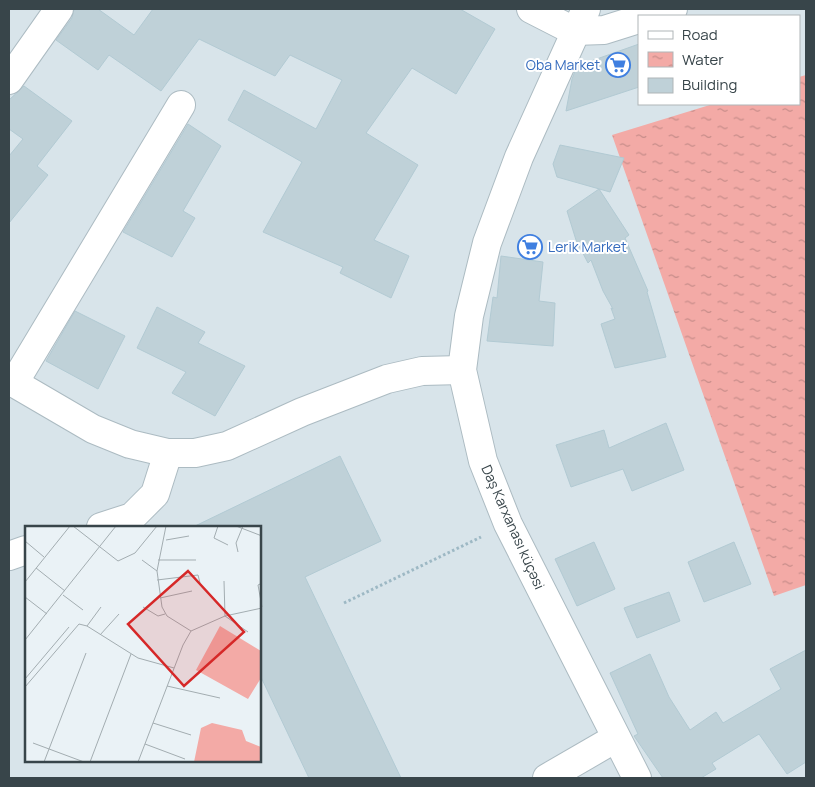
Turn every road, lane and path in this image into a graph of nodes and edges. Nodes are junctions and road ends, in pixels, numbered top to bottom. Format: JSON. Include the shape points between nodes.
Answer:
{"nodes":[{"id":1,"x":60,"y":9,"type":"edge"},
{"id":2,"x":531,"y":9,"type":"edge"},
{"id":3,"x":673,"y":9,"type":"edge"},
{"id":4,"x":652,"y":15,"type":"edge"},
{"id":5,"x":638,"y":19,"type":"edge"},
{"id":6,"x":580,"y":20,"type":"edge"},
{"id":7,"x":9,"y":80,"type":"edge"},
{"id":8,"x":181,"y":105,"type":"dead end"},
{"id":9,"x":462,"y":370,"type":"junction"},
{"id":10,"x":11,"y":381,"type":"edge"},
{"id":11,"x":168,"y":454,"type":"junction"},
{"id":12,"x":508,"y":524,"type":"junction"},
{"id":13,"x":104,"y":526,"type":"edge"},
{"id":14,"x":25,"y":550,"type":"edge"},
{"id":15,"x":9,"y":556,"type":"edge"},
{"id":16,"x":344,"y":603,"type":"dead end"},
{"id":17,"x":616,"y":738,"type":"junction"},
{"id":18,"x":548,"y":778,"type":"edge"},
{"id":19,"x":636,"y":778,"type":"edge"}],
"edges":[{"from":1,"to":7,"type":"street"},
{"from":2,"to":6,"type":"street"},
{"from":3,"to":4,"type":"street"},
{"from":5,"to":6,"type":"street","via":[[604,30]]},
{"from":6,"to":9,"type":"street","name":"Daş Karxanası küçəsi","via":[[519,156],[487,243],[468,316]]},
{"from":8,"to":10,"type":"street"},
{"from":9,"to":11,"type":"street","via":[[422,371],[387,379],[227,446],[195,453]]},
{"from":9,"to":12,"type":"street","name":"Daş Karxanası küçəsi","via":[[483,461]]},
{"from":10,"to":11,"type":"street","via":[[93,429],[130,444]]},
{"from":11,"to":13,"type":"street","via":[[156,494],[132,517]]},
{"from":12,"to":16,"type":"path"},
{"from":12,"to":17,"type":"street","name":"Daş Karxanası küçəsi"},
{"from":14,"to":15,"type":"street"},
{"from":17,"to":18,"type":"street"},
{"from":17,"to":19,"type":"street","name":"Daş Karxanası küçəsi"}]}
